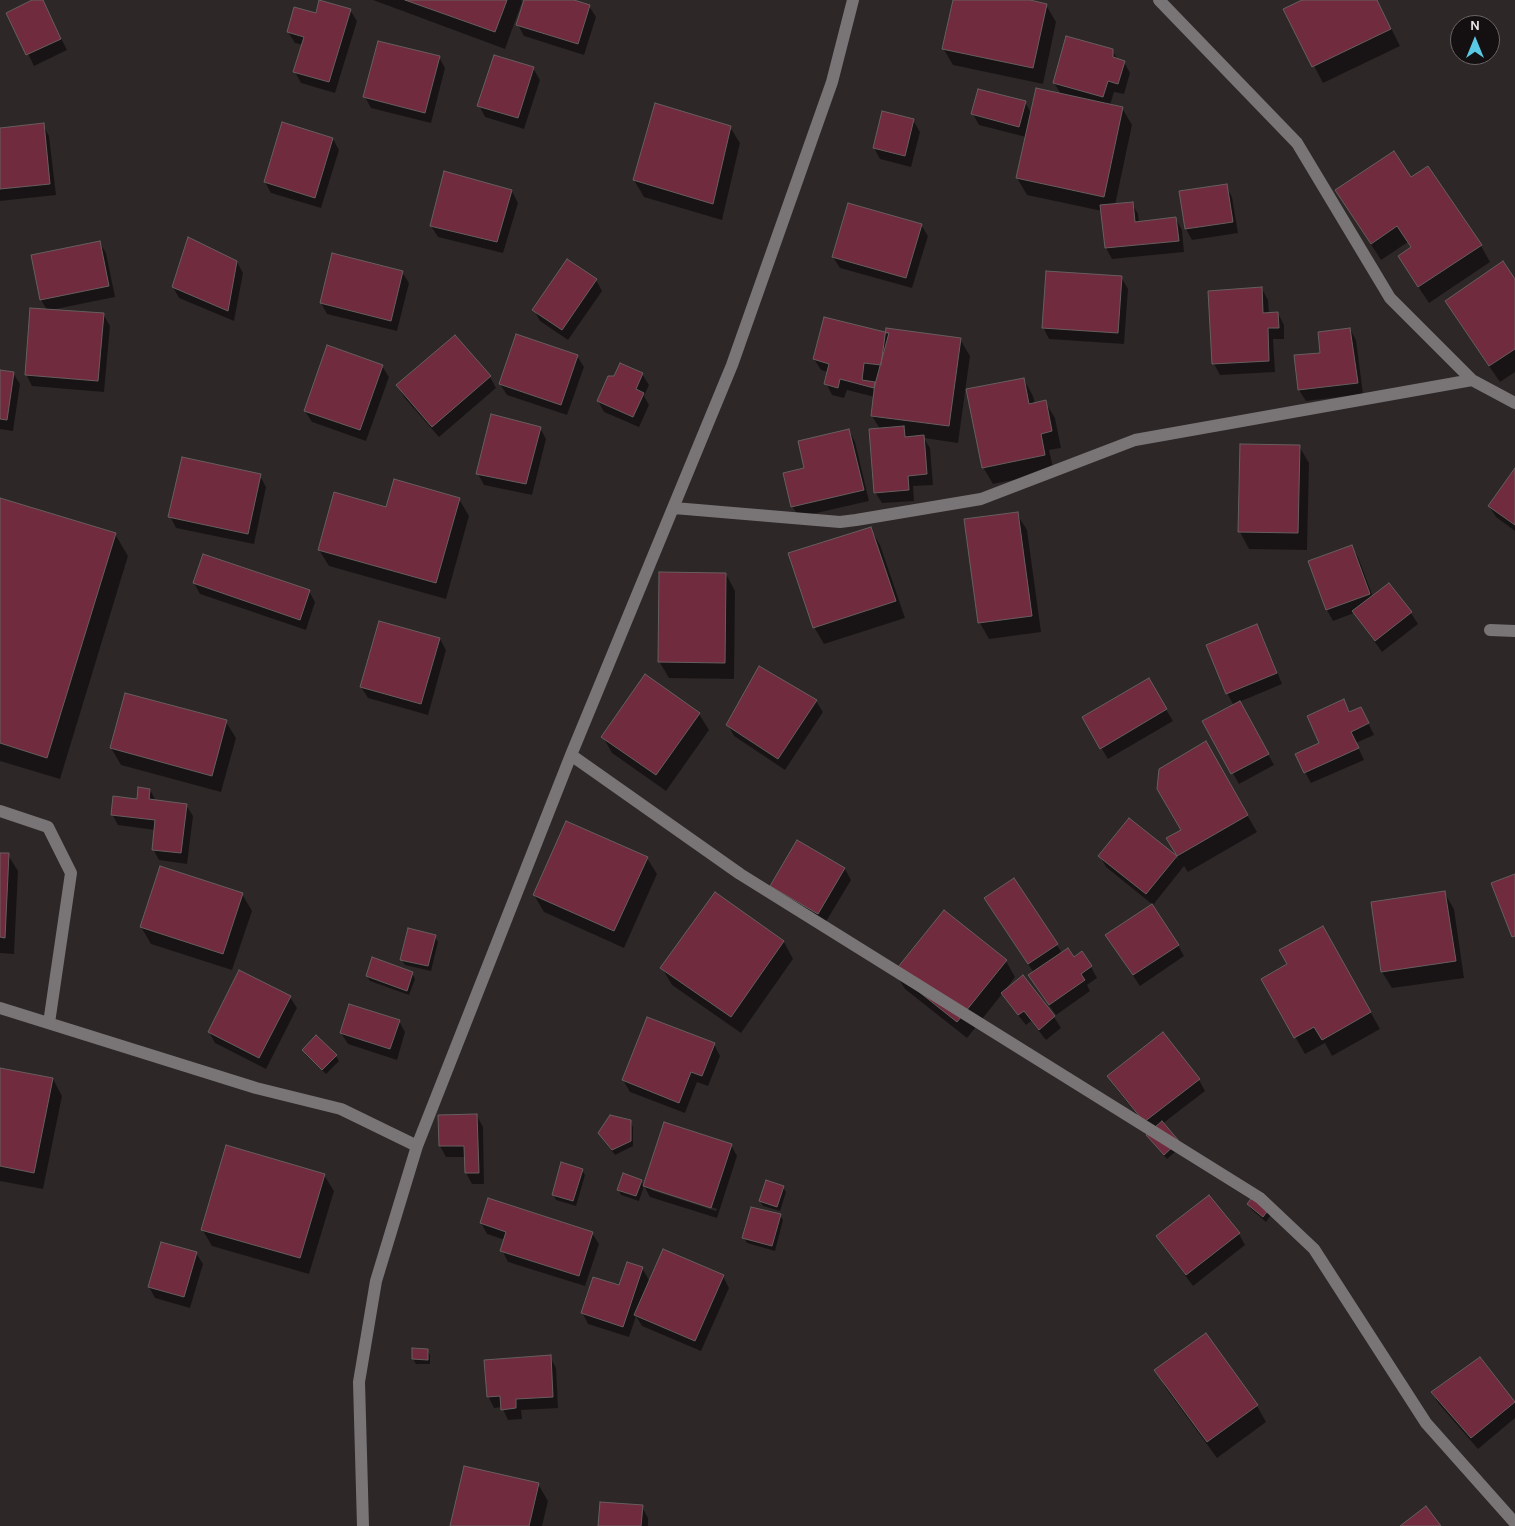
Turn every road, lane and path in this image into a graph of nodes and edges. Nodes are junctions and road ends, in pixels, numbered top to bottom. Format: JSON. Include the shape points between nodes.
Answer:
{"nodes":[{"id":1,"x":853,"y":0,"type":"edge"},
{"id":2,"x":1158,"y":0,"type":"edge"},
{"id":3,"x":1472,"y":380,"type":"junction"},
{"id":4,"x":1515,"y":403,"type":"edge"},
{"id":5,"x":674,"y":508,"type":"junction"},
{"id":6,"x":1490,"y":630,"type":"dead end"},
{"id":7,"x":1515,"y":631,"type":"edge"},
{"id":8,"x":570,"y":755,"type":"junction"},
{"id":9,"x":0,"y":811,"type":"edge"},
{"id":10,"x":0,"y":1008,"type":"edge"},
{"id":11,"x":49,"y":1024,"type":"junction"},
{"id":12,"x":417,"y":1146,"type":"junction"},
{"id":13,"x":1515,"y":1523,"type":"edge"},
{"id":14,"x":363,"y":1526,"type":"edge"}],
"edges":[{"from":1,"to":5,"type":"street","via":[[832,82],[739,346]]},
{"from":2,"to":3,"type":"street","via":[[1297,143],[1390,298]]},
{"from":3,"to":4,"type":"street"},
{"from":3,"to":5,"type":"street","via":[[1135,440],[981,499],[856,520],[840,522]]},
{"from":5,"to":8,"type":"street"},
{"from":6,"to":7,"type":"street"},
{"from":8,"to":12,"type":"street"},
{"from":8,"to":13,"type":"street","via":[[740,874],[1260,1198],[1314,1249],[1426,1423]]},
{"from":9,"to":11,"type":"street","via":[[48,827],[71,873]]},
{"from":10,"to":11,"type":"street"},
{"from":11,"to":12,"type":"street","via":[[256,1088],[341,1109]]},
{"from":12,"to":14,"type":"street","via":[[376,1281],[359,1382]]}]}
